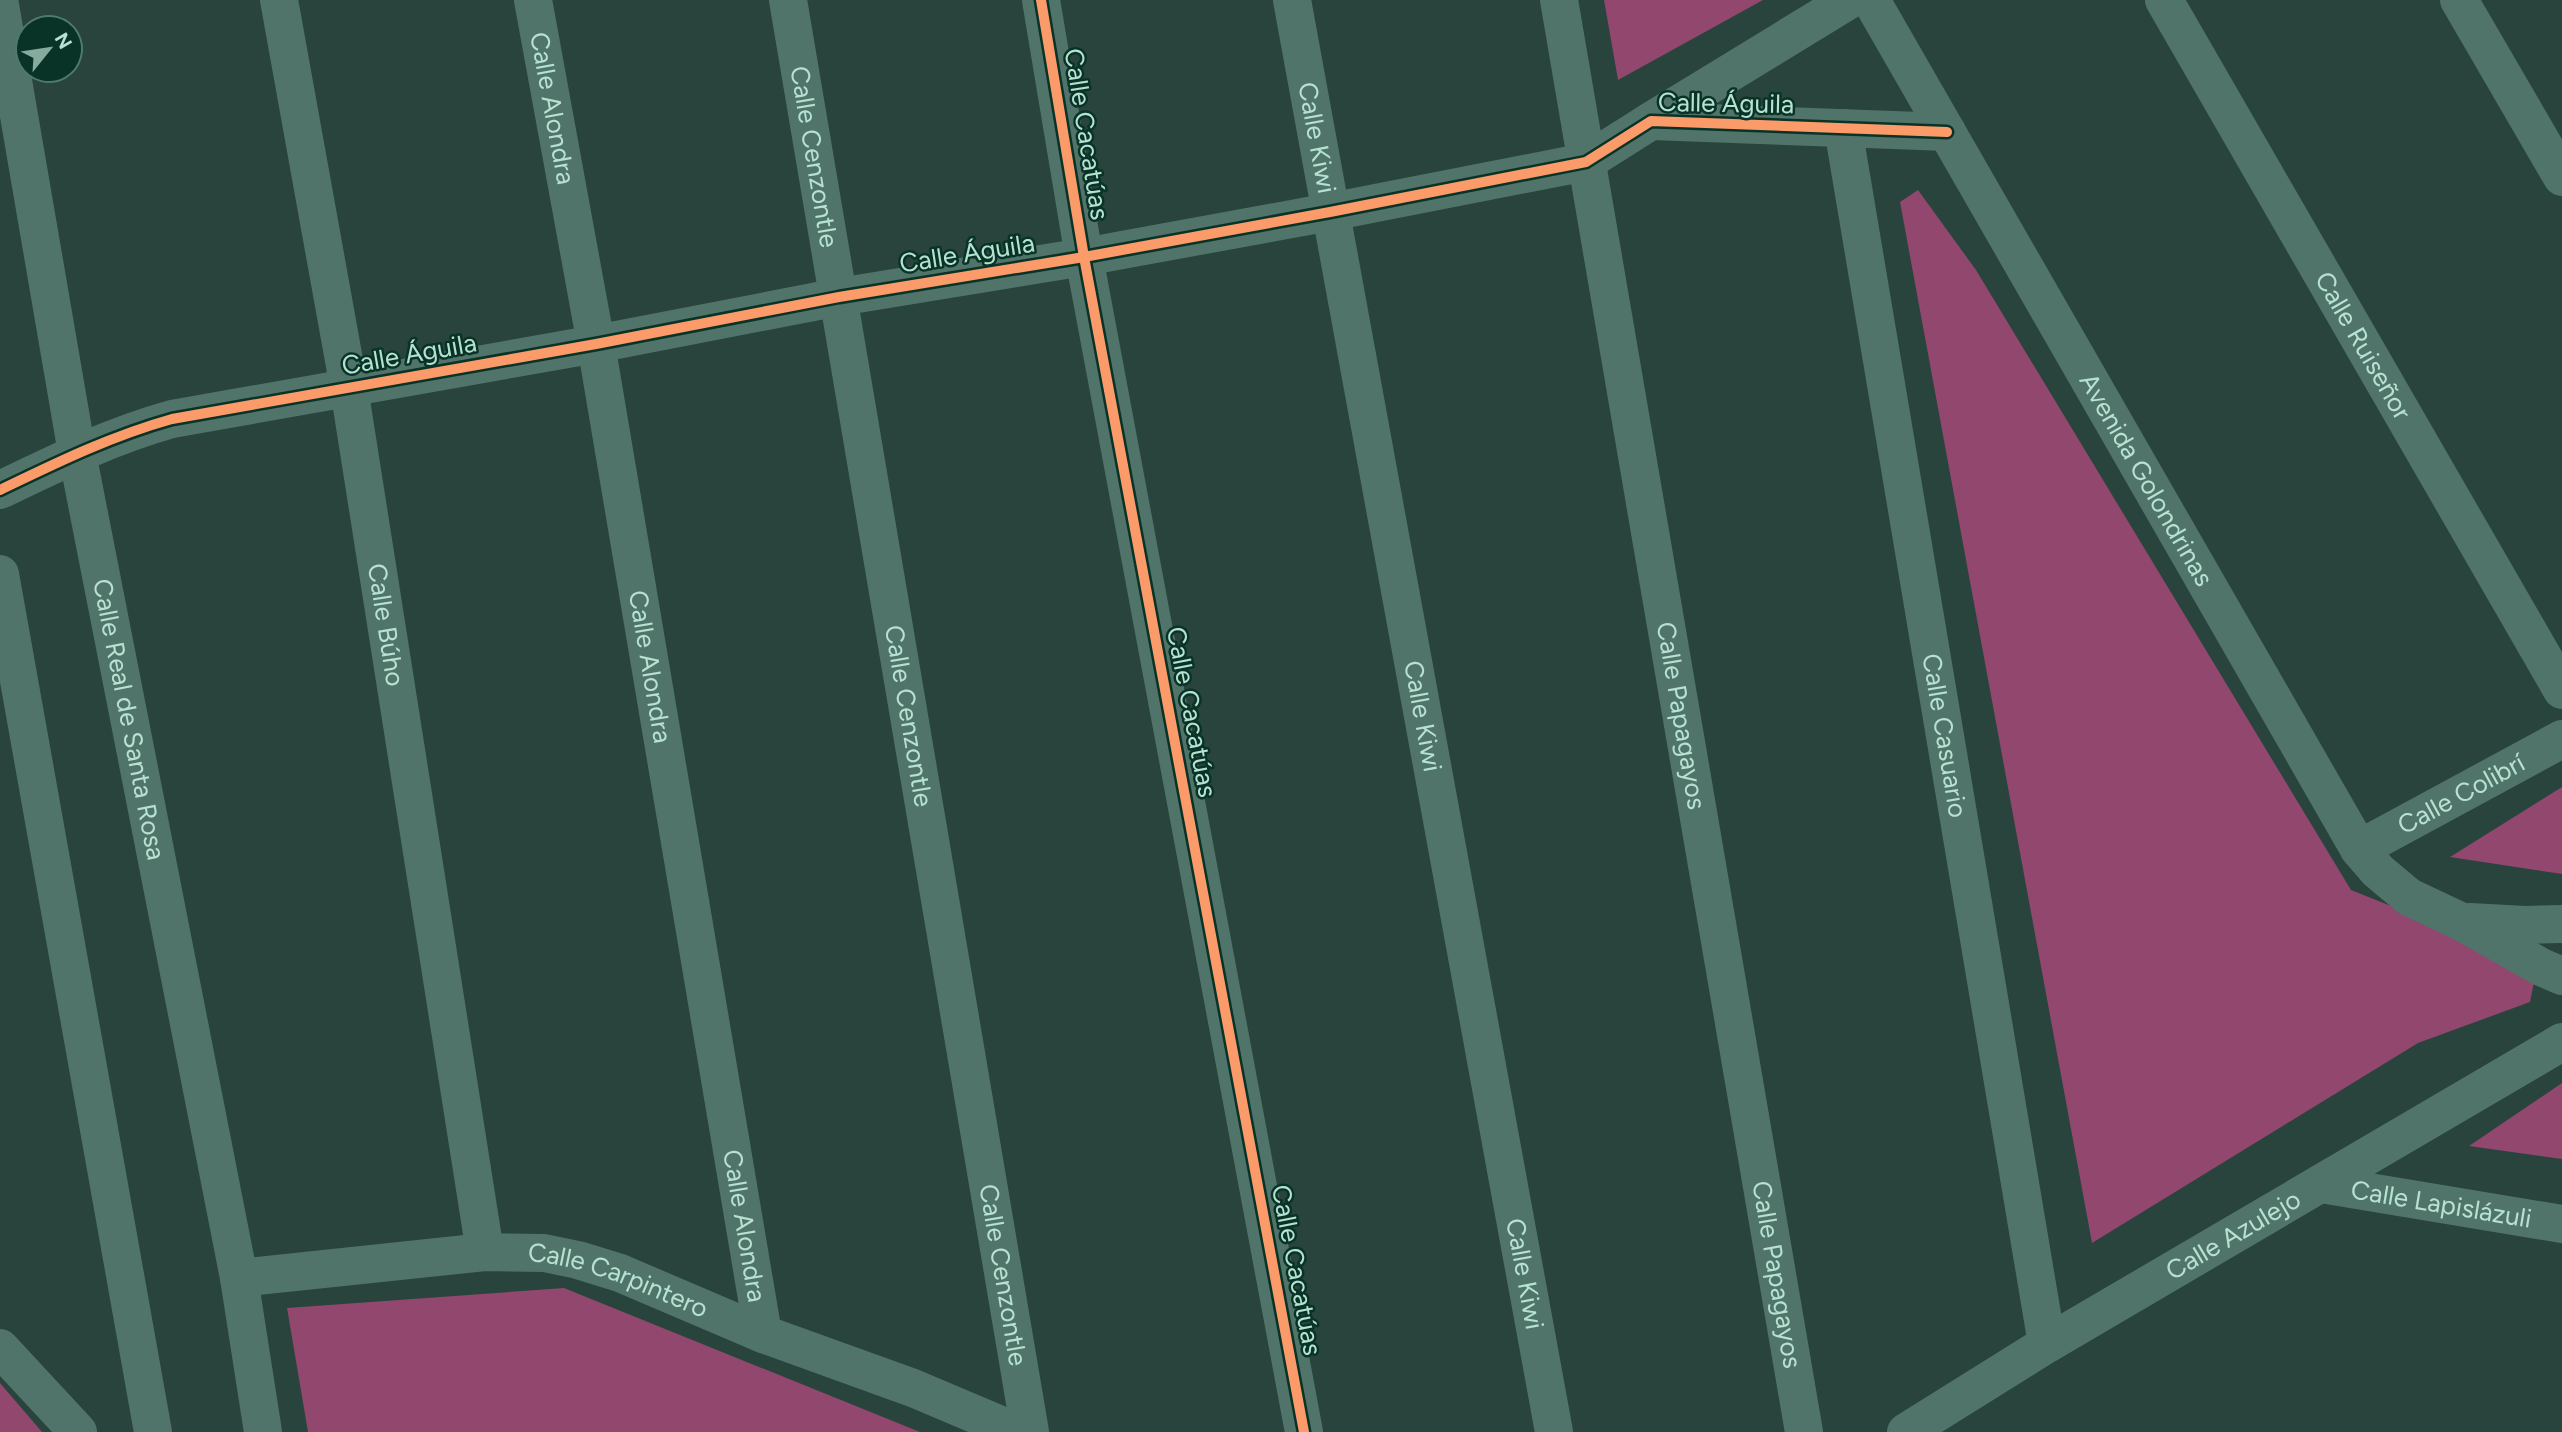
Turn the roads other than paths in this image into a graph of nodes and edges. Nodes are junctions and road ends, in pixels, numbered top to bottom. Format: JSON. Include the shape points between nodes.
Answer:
{"nodes":[{"id":1,"x":279,"y":0,"type":"edge"},
{"id":2,"x":533,"y":0,"type":"edge"},
{"id":3,"x":788,"y":0,"type":"edge"},
{"id":4,"x":1041,"y":0,"type":"edge"},
{"id":5,"x":1292,"y":0,"type":"edge"},
{"id":6,"x":1559,"y":0,"type":"edge"},
{"id":7,"x":1849,"y":0,"type":"edge"},
{"id":8,"x":1871,"y":0,"type":"edge"},
{"id":9,"x":2164,"y":0,"type":"edge"},
{"id":10,"x":2459,"y":0,"type":"edge"},
{"id":11,"x":0,"y":5,"type":"edge"},
{"id":12,"x":1651,"y":121,"type":"junction"},
{"id":13,"x":1843,"y":128,"type":"junction"},
{"id":14,"x":1947,"y":132,"type":"junction"},
{"id":15,"x":1586,"y":162,"type":"junction"},
{"id":16,"x":2562,"y":177,"type":"edge"},
{"id":17,"x":1330,"y":212,"type":"junction"},
{"id":18,"x":1084,"y":257,"type":"junction"},
{"id":19,"x":839,"y":297,"type":"junction"},
{"id":20,"x":596,"y":344,"type":"junction"},
{"id":21,"x":349,"y":388,"type":"junction"},
{"id":22,"x":77,"y":453,"type":"junction"},
{"id":23,"x":0,"y":491,"type":"edge"},
{"id":24,"x":0,"y":574,"type":"edge"},
{"id":25,"x":2562,"y":690,"type":"edge"},
{"id":26,"x":2562,"y":739,"type":"edge"},
{"id":27,"x":2359,"y":849,"type":"junction"},
{"id":28,"x":2462,"y":922,"type":"junction"},
{"id":29,"x":2562,"y":924,"type":"edge"},
{"id":30,"x":2562,"y":976,"type":"edge"},
{"id":31,"x":2562,"y":1042,"type":"edge"},
{"id":32,"x":2321,"y":1184,"type":"junction"},
{"id":33,"x":2562,"y":1224,"type":"edge"},
{"id":34,"x":485,"y":1252,"type":"junction"},
{"id":35,"x":239,"y":1278,"type":"junction"},
{"id":36,"x":763,"y":1334,"type":"junction"},
{"id":37,"x":2047,"y":1344,"type":"junction"},
{"id":38,"x":0,"y":1348,"type":"edge"},
{"id":39,"x":78,"y":1432,"type":"edge"},
{"id":40,"x":153,"y":1432,"type":"edge"},
{"id":41,"x":263,"y":1432,"type":"edge"},
{"id":42,"x":1017,"y":1432,"type":"edge"},
{"id":43,"x":1030,"y":1432,"type":"edge"},
{"id":44,"x":1304,"y":1432,"type":"edge"},
{"id":45,"x":1553,"y":1432,"type":"edge"},
{"id":46,"x":1804,"y":1432,"type":"edge"},
{"id":47,"x":1906,"y":1432,"type":"edge"}],
"edges":[{"from":1,"to":21,"type":"street","name":"Calle Búho"},
{"from":2,"to":20,"type":"street","name":"Calle Alondra"},
{"from":3,"to":19,"type":"street","name":"Calle Cenzontle"},
{"from":4,"to":18,"type":"street","name":"Calle Cacatúas"},
{"from":5,"to":17,"type":"street","name":"Calle Kiwi"},
{"from":6,"to":15,"type":"street","name":"Calle Papagayos"},
{"from":7,"to":12,"type":"street","name":"Calle Águila"},
{"from":8,"to":14,"type":"street","name":"Avenida Golondrinas"},
{"from":9,"to":25,"type":"street","name":"Calle Ruiseñor"},
{"from":10,"to":16,"type":"street"},
{"from":11,"to":22,"type":"street","name":"Calle Real de Santa Rosa"},
{"from":12,"to":13,"type":"street","name":"Calle Águila"},
{"from":12,"to":15,"type":"street","name":"Calle Águila"},
{"from":13,"to":14,"type":"street","name":"Calle Águila"},
{"from":13,"to":37,"type":"street","name":"Calle Casuario"},
{"from":14,"to":27,"type":"street","name":"Avenida Golondrinas"},
{"from":15,"to":17,"type":"street","name":"Calle Águila"},
{"from":15,"to":46,"type":"street","name":"Calle Papagayos"},
{"from":17,"to":18,"type":"street","name":"Calle Águila"},
{"from":17,"to":45,"type":"street","name":"Calle Kiwi"},
{"from":18,"to":19,"type":"street","name":"Calle Águila"},
{"from":18,"to":44,"type":"street","name":"Calle Cacatúas"},
{"from":19,"to":20,"type":"street","name":"Calle Águila"},
{"from":19,"to":43,"type":"street","name":"Calle Cenzontle"},
{"from":20,"to":21,"type":"street","name":"Calle Águila"},
{"from":20,"to":36,"type":"street","name":"Calle Alondra"},
{"from":21,"to":22,"type":"street","name":"Calle Águila","via":[[172,419]]},
{"from":21,"to":34,"type":"street","name":"Calle Búho"},
{"from":22,"to":23,"type":"street","name":"Calle Águila"},
{"from":22,"to":35,"type":"street","name":"Calle Real de Santa Rosa"},
{"from":24,"to":40,"type":"street"},
{"from":26,"to":27,"type":"street","name":"Calle Colibrí"},
{"from":27,"to":28,"type":"street","name":"Avenida Golondrinas","via":[[2409,897]]},
{"from":28,"to":29,"type":"street","name":"Avenida Golondrinas"},
{"from":28,"to":30,"type":"street","name":"Avenida Golondrinas"},
{"from":31,"to":32,"type":"street","name":"Calle Azulejo"},
{"from":32,"to":33,"type":"street","name":"Calle Lapislázuli"},
{"from":32,"to":37,"type":"street","name":"Calle Azulejo"},
{"from":34,"to":35,"type":"street","name":"Calle Carpintero"},
{"from":34,"to":36,"type":"street","name":"Calle Carpintero","via":[[544,1253],[578,1260],[620,1273]]},
{"from":35,"to":41,"type":"street","name":"Calle Real de Santa Rosa"},
{"from":36,"to":42,"type":"street","name":"Calle Carpintero","via":[[913,1388]]},
{"from":37,"to":47,"type":"street","name":"Calle Azulejo"},
{"from":38,"to":39,"type":"street"}]}
